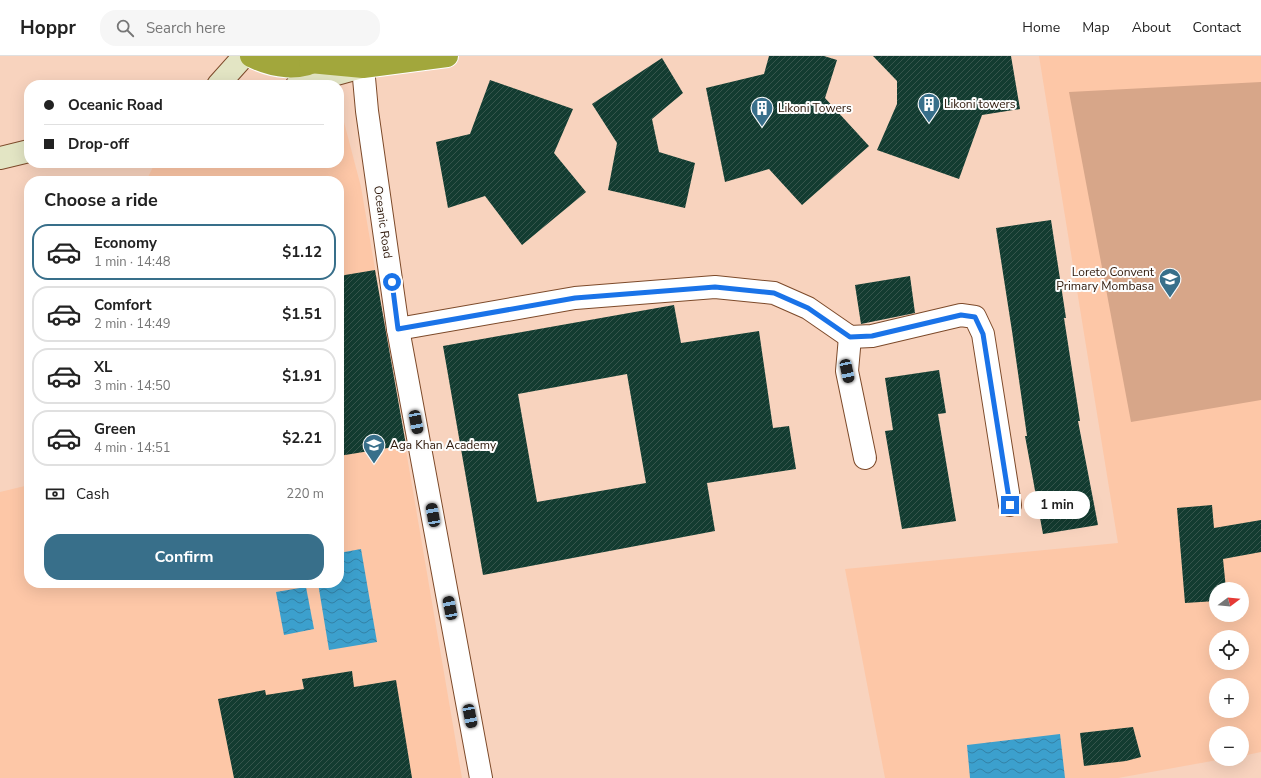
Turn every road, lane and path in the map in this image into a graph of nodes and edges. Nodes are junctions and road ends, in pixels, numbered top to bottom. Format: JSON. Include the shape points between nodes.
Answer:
{"nodes":[{"id":1,"x":244,"y":56,"type":"edge"},
{"id":2,"x":251,"y":56,"type":"edge"},
{"id":3,"x":447,"y":56,"type":"edge"},
{"id":4,"x":317,"y":59,"type":"edge"},
{"id":5,"x":363,"y":67,"type":"junction"},
{"id":6,"x":222,"y":80,"type":"edge"},
{"id":7,"x":315,"y":80,"type":"edge"},
{"id":8,"x":24,"y":152,"type":"edge"},
{"id":9,"x":0,"y":158,"type":"edge"},
{"id":10,"x":398,"y":329,"type":"junction"},
{"id":11,"x":850,"y":337,"type":"junction"},
{"id":12,"x":865,"y":458,"type":"dead end"},
{"id":13,"x":1010,"y":505,"type":"dead end"},
{"id":14,"x":481,"y":778,"type":"edge"}],
"edges":[{"from":1,"to":6,"type":"street"},
{"from":2,"to":4,"type":"highway","via":[[266,64],[289,67]]},
{"from":3,"to":5,"type":"highway"},
{"from":4,"to":5,"type":"highway"},
{"from":5,"to":7,"type":"street"},
{"from":5,"to":10,"type":"street","name":"Oceanic Road"},
{"from":8,"to":9,"type":"street"},
{"from":10,"to":11,"type":"street","via":[[575,298],[715,287],[774,293],[808,308]]},
{"from":10,"to":14,"type":"street","name":"Oceanic Road"},
{"from":11,"to":12,"type":"street","via":[[847,371]]},
{"from":11,"to":13,"type":"street","via":[[872,336],[961,315],[975,317],[983,334]]}]}
